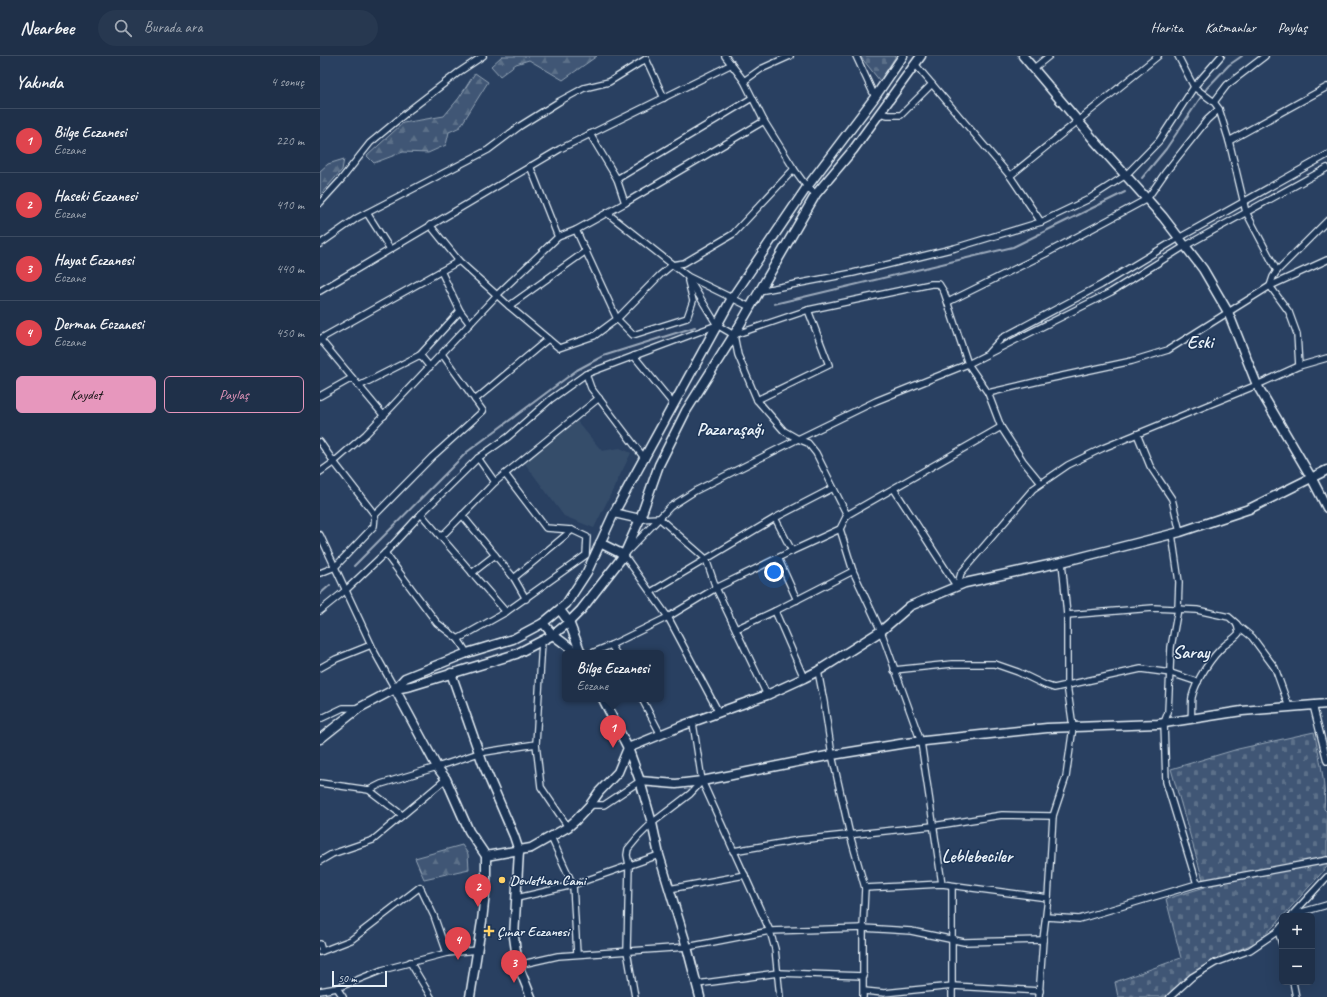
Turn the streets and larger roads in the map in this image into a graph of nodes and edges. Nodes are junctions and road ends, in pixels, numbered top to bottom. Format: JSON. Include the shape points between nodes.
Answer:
{"nodes":[{"id":1,"x":483,"y":56,"type":"edge"},
{"id":2,"x":725,"y":56,"type":"edge"},
{"id":3,"x":790,"y":56,"type":"edge"},
{"id":4,"x":856,"y":56,"type":"edge"},
{"id":5,"x":903,"y":56,"type":"edge"},
{"id":6,"x":921,"y":56,"type":"edge"},
{"id":7,"x":1023,"y":56,"type":"edge"},
{"id":8,"x":1049,"y":56,"type":"edge"},
{"id":9,"x":1158,"y":56,"type":"edge"},
{"id":10,"x":1178,"y":56,"type":"edge"},
{"id":11,"x":1221,"y":56,"type":"edge"},
{"id":12,"x":1265,"y":56,"type":"edge"},
{"id":13,"x":732,"y":64,"type":"junction"},
{"id":14,"x":914,"y":64,"type":"junction"},
{"id":15,"x":1033,"y":68,"type":"junction"},
{"id":16,"x":744,"y":81,"type":"junction"},
{"id":17,"x":932,"y":84,"type":"junction"},
{"id":18,"x":1194,"y":87,"type":"junction"},
{"id":19,"x":1327,"y":87,"type":"edge"},
{"id":20,"x":875,"y":97,"type":"junction"},
{"id":21,"x":664,"y":98,"type":"junction"},
{"id":22,"x":752,"y":98,"type":"junction"},
{"id":23,"x":1214,"y":102,"type":"junction"},
{"id":24,"x":1219,"y":109,"type":"junction"},
{"id":25,"x":879,"y":113,"type":"junction"},
{"id":26,"x":1078,"y":120,"type":"junction"},
{"id":27,"x":764,"y":121,"type":"junction"},
{"id":28,"x":590,"y":134,"type":"junction"},
{"id":29,"x":1229,"y":141,"type":"junction"},
{"id":30,"x":1327,"y":155,"type":"edge"},
{"id":31,"x":530,"y":166,"type":"junction"},
{"id":32,"x":1327,"y":168,"type":"edge"},
{"id":33,"x":794,"y":169,"type":"junction"},
{"id":34,"x":1126,"y":175,"type":"junction"},
{"id":35,"x":1010,"y":176,"type":"junction"},
{"id":36,"x":617,"y":179,"type":"junction"},
{"id":37,"x":807,"y":187,"type":"junction"},
{"id":38,"x":816,"y":194,"type":"junction"},
{"id":39,"x":1147,"y":199,"type":"junction"},
{"id":40,"x":1243,"y":202,"type":"junction"},
{"id":41,"x":320,"y":203,"type":"edge"},
{"id":42,"x":625,"y":203,"type":"junction"},
{"id":43,"x":1246,"y":212,"type":"junction"},
{"id":44,"x":367,"y":213,"type":"junction"},
{"id":45,"x":607,"y":213,"type":"junction"},
{"id":46,"x":1327,"y":221,"type":"edge"},
{"id":47,"x":1041,"y":222,"type":"junction"},
{"id":48,"x":430,"y":225,"type":"junction"},
{"id":49,"x":576,"y":230,"type":"junction"},
{"id":50,"x":558,"y":237,"type":"junction"},
{"id":51,"x":1179,"y":238,"type":"junction"},
{"id":52,"x":320,"y":244,"type":"edge"},
{"id":53,"x":1185,"y":246,"type":"junction"},
{"id":54,"x":390,"y":249,"type":"junction"},
{"id":55,"x":586,"y":251,"type":"junction"},
{"id":56,"x":1327,"y":260,"type":"edge"},
{"id":57,"x":459,"y":261,"type":"junction"},
{"id":58,"x":672,"y":265,"type":"junction"},
{"id":59,"x":442,"y":271,"type":"junction"},
{"id":60,"x":1277,"y":271,"type":"junction"},
{"id":61,"x":687,"y":276,"type":"junction"},
{"id":62,"x":1270,"y":286,"type":"junction"},
{"id":63,"x":320,"y":291,"type":"edge"},
{"id":64,"x":759,"y":291,"type":"junction"},
{"id":65,"x":497,"y":295,"type":"junction"},
{"id":66,"x":732,"y":298,"type":"junction"},
{"id":67,"x":948,"y":302,"type":"junction"},
{"id":68,"x":509,"y":306,"type":"junction"},
{"id":69,"x":750,"y":307,"type":"junction"},
{"id":70,"x":808,"y":310,"type":"junction"},
{"id":71,"x":460,"y":311,"type":"junction"},
{"id":72,"x":1228,"y":312,"type":"junction"},
{"id":73,"x":617,"y":319,"type":"junction"},
{"id":74,"x":470,"y":324,"type":"junction"},
{"id":75,"x":717,"y":325,"type":"junction"},
{"id":76,"x":734,"y":335,"type":"junction"},
{"id":77,"x":548,"y":338,"type":"junction"},
{"id":78,"x":321,"y":341,"type":"edge"},
{"id":79,"x":442,"y":354,"type":"junction"},
{"id":80,"x":420,"y":355,"type":"junction"},
{"id":81,"x":986,"y":355,"type":"junction"},
{"id":82,"x":634,"y":356,"type":"junction"},
{"id":83,"x":1327,"y":358,"type":"edge"},
{"id":84,"x":968,"y":364,"type":"junction"},
{"id":85,"x":1300,"y":366,"type":"junction"},
{"id":86,"x":430,"y":367,"type":"junction"},
{"id":87,"x":586,"y":374,"type":"junction"},
{"id":88,"x":352,"y":378,"type":"junction"},
{"id":89,"x":1257,"y":385,"type":"junction"},
{"id":90,"x":359,"y":386,"type":"junction"},
{"id":91,"x":988,"y":393,"type":"junction"},
{"id":92,"x":320,"y":396,"type":"edge"},
{"id":93,"x":598,"y":398,"type":"junction"},
{"id":94,"x":475,"y":400,"type":"junction"},
{"id":95,"x":757,"y":400,"type":"junction"},
{"id":96,"x":674,"y":405,"type":"junction"},
{"id":97,"x":384,"y":416,"type":"junction"},
{"id":98,"x":1001,"y":427,"type":"junction"},
{"id":99,"x":1137,"y":434,"type":"junction"},
{"id":100,"x":798,"y":439,"type":"junction"},
{"id":101,"x":320,"y":442,"type":"edge"},
{"id":102,"x":478,"y":458,"type":"junction"},
{"id":103,"x":645,"y":459,"type":"junction"},
{"id":104,"x":334,"y":462,"type":"junction"},
{"id":105,"x":1327,"y":470,"type":"edge"},
{"id":106,"x":320,"y":472,"type":"edge"},
{"id":107,"x":506,"y":474,"type":"junction"},
{"id":108,"x":1311,"y":477,"type":"junction"},
{"id":109,"x":496,"y":482,"type":"junction"},
{"id":110,"x":1041,"y":483,"type":"junction"},
{"id":111,"x":833,"y":488,"type":"junction"},
{"id":112,"x":894,"y":489,"type":"junction"},
{"id":113,"x":1327,"y":508,"type":"edge"},
{"id":114,"x":614,"y":513,"type":"junction"},
{"id":115,"x":421,"y":514,"type":"junction"},
{"id":116,"x":375,"y":515,"type":"junction"},
{"id":117,"x":462,"y":515,"type":"junction"},
{"id":118,"x":847,"y":516,"type":"junction"},
{"id":119,"x":659,"y":518,"type":"junction"},
{"id":120,"x":775,"y":518,"type":"junction"},
{"id":121,"x":640,"y":519,"type":"junction"},
{"id":122,"x":840,"y":529,"type":"junction"},
{"id":123,"x":572,"y":530,"type":"junction"},
{"id":124,"x":1176,"y":533,"type":"junction"},
{"id":125,"x":320,"y":535,"type":"edge"},
{"id":126,"x":441,"y":537,"type":"junction"},
{"id":127,"x":600,"y":543,"type":"junction"},
{"id":128,"x":792,"y":551,"type":"junction"},
{"id":129,"x":385,"y":553,"type":"junction"},
{"id":130,"x":624,"y":554,"type":"junction"},
{"id":131,"x":495,"y":555,"type":"junction"},
{"id":132,"x":778,"y":558,"type":"junction"},
{"id":133,"x":706,"y":559,"type":"junction"},
{"id":134,"x":1062,"y":562,"type":"junction"},
{"id":135,"x":335,"y":567,"type":"junction"},
{"id":136,"x":853,"y":571,"type":"junction"},
{"id":137,"x":320,"y":573,"type":"edge"},
{"id":138,"x":472,"y":573,"type":"junction"},
{"id":139,"x":514,"y":578,"type":"junction"},
{"id":140,"x":957,"y":587,"type":"junction"},
{"id":141,"x":716,"y":588,"type":"junction"},
{"id":142,"x":346,"y":590,"type":"junction"},
{"id":143,"x":651,"y":592,"type":"junction"},
{"id":144,"x":526,"y":599,"type":"junction"},
{"id":145,"x":797,"y":600,"type":"junction"},
{"id":146,"x":1178,"y":609,"type":"junction"},
{"id":147,"x":320,"y":610,"type":"edge"},
{"id":148,"x":560,"y":610,"type":"junction"},
{"id":149,"x":775,"y":611,"type":"junction"},
{"id":150,"x":506,"y":612,"type":"junction"},
{"id":151,"x":1067,"y":615,"type":"junction"},
{"id":152,"x":668,"y":616,"type":"junction"},
{"id":153,"x":569,"y":622,"type":"junction"},
{"id":154,"x":543,"y":623,"type":"junction"},
{"id":155,"x":1237,"y":624,"type":"junction"},
{"id":156,"x":736,"y":629,"type":"junction"},
{"id":157,"x":881,"y":631,"type":"junction"},
{"id":158,"x":553,"y":635,"type":"junction"},
{"id":159,"x":458,"y":639,"type":"junction"},
{"id":160,"x":542,"y":641,"type":"junction"},
{"id":161,"x":371,"y":645,"type":"junction"},
{"id":162,"x":611,"y":645,"type":"junction"},
{"id":163,"x":573,"y":650,"type":"edge"},
{"id":164,"x":580,"y":650,"type":"edge"},
{"id":165,"x":599,"y":650,"type":"edge"},
{"id":166,"x":614,"y":650,"type":"edge"},
{"id":167,"x":467,"y":654,"type":"junction"},
{"id":168,"x":320,"y":668,"type":"edge"},
{"id":169,"x":894,"y":670,"type":"junction"},
{"id":170,"x":818,"y":671,"type":"junction"},
{"id":171,"x":451,"y":673,"type":"junction"},
{"id":172,"x":1171,"y":674,"type":"junction"},
{"id":173,"x":804,"y":678,"type":"junction"},
{"id":174,"x":1198,"y":682,"type":"junction"},
{"id":175,"x":1066,"y":686,"type":"junction"},
{"id":176,"x":396,"y":689,"type":"junction"},
{"id":177,"x":767,"y":696,"type":"junction"},
{"id":178,"x":605,"y":702,"type":"edge"},
{"id":179,"x":644,"y":702,"type":"edge"},
{"id":180,"x":1327,"y":704,"type":"edge"},
{"id":181,"x":1312,"y":705,"type":"junction"},
{"id":182,"x":1289,"y":707,"type":"junction"},
{"id":183,"x":359,"y":708,"type":"junction"},
{"id":184,"x":719,"y":714,"type":"junction"},
{"id":185,"x":320,"y":719,"type":"edge"},
{"id":186,"x":1191,"y":719,"type":"junction"},
{"id":187,"x":693,"y":723,"type":"junction"},
{"id":188,"x":1164,"y":723,"type":"junction"},
{"id":189,"x":1073,"y":727,"type":"junction"},
{"id":190,"x":662,"y":735,"type":"junction"},
{"id":191,"x":320,"y":739,"type":"edge"},
{"id":192,"x":921,"y":742,"type":"junction"},
{"id":193,"x":536,"y":744,"type":"junction"},
{"id":194,"x":628,"y":748,"type":"junction"},
{"id":195,"x":479,"y":753,"type":"junction"},
{"id":196,"x":832,"y":755,"type":"junction"},
{"id":197,"x":1327,"y":761,"type":"edge"},
{"id":198,"x":437,"y":767,"type":"junction"},
{"id":199,"x":446,"y":779,"type":"junction"},
{"id":200,"x":640,"y":781,"type":"junction"},
{"id":201,"x":702,"y":781,"type":"junction"},
{"id":202,"x":320,"y":783,"type":"edge"},
{"id":203,"x":369,"y":790,"type":"junction"},
{"id":204,"x":590,"y":805,"type":"junction"},
{"id":205,"x":402,"y":815,"type":"junction"},
{"id":206,"x":1053,"y":816,"type":"junction"},
{"id":207,"x":652,"y":823,"type":"junction"},
{"id":208,"x":933,"y":826,"type":"junction"},
{"id":209,"x":568,"y":827,"type":"junction"},
{"id":210,"x":850,"y":835,"type":"junction"},
{"id":211,"x":551,"y":837,"type":"junction"},
{"id":212,"x":518,"y":851,"type":"junction"},
{"id":213,"x":733,"y":851,"type":"junction"},
{"id":214,"x":659,"y":855,"type":"junction"},
{"id":215,"x":486,"y":856,"type":"junction"},
{"id":216,"x":1327,"y":860,"type":"edge"},
{"id":217,"x":320,"y":862,"type":"edge"},
{"id":218,"x":629,"y":865,"type":"junction"},
{"id":219,"x":745,"y":875,"type":"junction"},
{"id":220,"x":1327,"y":876,"type":"edge"},
{"id":221,"x":942,"y":884,"type":"junction"},
{"id":222,"x":1197,"y":884,"type":"junction"},
{"id":223,"x":572,"y":885,"type":"junction"},
{"id":224,"x":952,"y":886,"type":"junction"},
{"id":225,"x":865,"y":888,"type":"junction"},
{"id":226,"x":669,"y":889,"type":"junction"},
{"id":227,"x":517,"y":898,"type":"junction"},
{"id":228,"x":1048,"y":898,"type":"junction"},
{"id":229,"x":1327,"y":904,"type":"edge"},
{"id":230,"x":1294,"y":913,"type":"edge"},
{"id":231,"x":1300,"y":913,"type":"edge"},
{"id":232,"x":1046,"y":917,"type":"junction"},
{"id":233,"x":863,"y":928,"type":"junction"},
{"id":234,"x":1279,"y":929,"type":"edge"},
{"id":235,"x":770,"y":931,"type":"junction"},
{"id":236,"x":953,"y":940,"type":"junction"},
{"id":237,"x":1043,"y":940,"type":"junction"},
{"id":238,"x":320,"y":944,"type":"edge"},
{"id":239,"x":687,"y":947,"type":"junction"},
{"id":240,"x":478,"y":950,"type":"junction"},
{"id":241,"x":627,"y":951,"type":"junction"},
{"id":242,"x":321,"y":952,"type":"edge"},
{"id":243,"x":447,"y":953,"type":"junction"},
{"id":244,"x":576,"y":954,"type":"junction"},
{"id":245,"x":410,"y":962,"type":"junction"},
{"id":246,"x":518,"y":965,"type":"junction"},
{"id":247,"x":778,"y":973,"type":"junction"},
{"id":248,"x":864,"y":976,"type":"junction"},
{"id":249,"x":697,"y":984,"type":"junction"},
{"id":250,"x":1294,"y":985,"type":"edge"},
{"id":251,"x":952,"y":986,"type":"junction"},
{"id":252,"x":337,"y":988,"type":"junction"},
{"id":253,"x":320,"y":991,"type":"edge"},
{"id":254,"x":864,"y":994,"type":"edge"},
{"id":255,"x":1039,"y":994,"type":"edge"},
{"id":256,"x":468,"y":996,"type":"edge"},
{"id":257,"x":343,"y":997,"type":"edge"},
{"id":258,"x":431,"y":997,"type":"edge"},
{"id":259,"x":531,"y":997,"type":"edge"},
{"id":260,"x":635,"y":997,"type":"edge"},
{"id":261,"x":700,"y":997,"type":"edge"},
{"id":262,"x":780,"y":997,"type":"edge"},
{"id":263,"x":952,"y":997,"type":"edge"},
{"id":264,"x":1170,"y":997,"type":"edge"},
{"id":265,"x":1296,"y":997,"type":"edge"}],
"edges":[{"from":1,"to":41,"type":"street","via":[[453,76],[370,143]]},
{"from":2,"to":13,"type":"street"},
{"from":3,"to":16,"type":"street","via":[[761,69]]},
{"from":4,"to":20,"type":"street"},
{"from":5,"to":20,"type":"street"},
{"from":6,"to":14,"type":"street"},
{"from":7,"to":15,"type":"street"},
{"from":8,"to":15,"type":"street"},
{"from":9,"to":26,"type":"street"},
{"from":10,"to":18,"type":"street"},
{"from":11,"to":18,"type":"street"},
{"from":12,"to":23,"type":"street","via":[[1227,85]]},
{"from":13,"to":16,"type":"street"},
{"from":13,"to":21,"type":"street"},
{"from":14,"to":17,"type":"street"},
{"from":14,"to":25,"type":"street"},
{"from":15,"to":26,"type":"street"},
{"from":16,"to":22,"type":"street"},
{"from":17,"to":25,"type":"street","via":[[901,114]]},
{"from":17,"to":35,"type":"street"},
{"from":18,"to":23,"type":"street"},
{"from":18,"to":34,"type":"street","via":[[1159,141]]},
{"from":19,"to":29,"type":"street"},
{"from":20,"to":37,"type":"street"},
{"from":21,"to":28,"type":"street"},
{"from":21,"to":44,"type":"street","via":[[646,59],[609,82],[584,88],[560,101],[488,150]]},
{"from":22,"to":27,"type":"street"},
{"from":22,"to":36,"type":"street"},
{"from":23,"to":24,"type":"street"},
{"from":24,"to":29,"type":"street"},
{"from":24,"to":39,"type":"street","via":[[1207,120]]},
{"from":25,"to":38,"type":"street","via":[[853,150]]},
{"from":26,"to":34,"type":"street"},
{"from":26,"to":35,"type":"street"},
{"from":27,"to":33,"type":"street"},
{"from":27,"to":42,"type":"street"},
{"from":28,"to":31,"type":"street"},
{"from":28,"to":36,"type":"street"},
{"from":29,"to":40,"type":"street"},
{"from":30,"to":40,"type":"street"},
{"from":31,"to":48,"type":"street"},
{"from":31,"to":50,"type":"street"},
{"from":32,"to":43,"type":"street"},
{"from":33,"to":37,"type":"street"},
{"from":33,"to":58,"type":"street","via":[[733,234],[684,263]]},
{"from":34,"to":39,"type":"street"},
{"from":34,"to":47,"type":"street","via":[[1087,200]]},
{"from":35,"to":47,"type":"street"},
{"from":36,"to":42,"type":"street"},
{"from":37,"to":38,"type":"street"},
{"from":37,"to":66,"type":"street"},
{"from":38,"to":64,"type":"street"},
{"from":39,"to":51,"type":"street"},
{"from":39,"to":67,"type":"street"},
{"from":40,"to":43,"type":"street"},
{"from":40,"to":51,"type":"street"},
{"from":42,"to":45,"type":"street"},
{"from":43,"to":53,"type":"street"},
{"from":43,"to":60,"type":"street"},
{"from":44,"to":52,"type":"street"},
{"from":44,"to":54,"type":"street"},
{"from":45,"to":49,"type":"street"},
{"from":45,"to":58,"type":"street"},
{"from":46,"to":60,"type":"street"},
{"from":47,"to":64,"type":"street","via":[[904,261]]},
{"from":48,"to":54,"type":"street"},
{"from":48,"to":57,"type":"street"},
{"from":49,"to":50,"type":"street"},
{"from":49,"to":55,"type":"street"},
{"from":50,"to":65,"type":"street"},
{"from":51,"to":53,"type":"street"},
{"from":51,"to":81,"type":"street","via":[[1101,285],[1002,338]]},
{"from":53,"to":72,"type":"street","via":[[1203,268]]},
{"from":53,"to":81,"type":"street","via":[[1111,292]]},
{"from":54,"to":63,"type":"street"},
{"from":55,"to":68,"type":"street"},
{"from":55,"to":73,"type":"street"},
{"from":56,"to":62,"type":"street"},
{"from":57,"to":59,"type":"street"},
{"from":57,"to":65,"type":"street"},
{"from":58,"to":61,"type":"street"},
{"from":58,"to":73,"type":"street"},
{"from":59,"to":71,"type":"street"},
{"from":59,"to":78,"type":"street"},
{"from":60,"to":62,"type":"street"},
{"from":61,"to":66,"type":"street"},
{"from":61,"to":73,"type":"street","via":[[693,301],[687,318],[633,334]]},
{"from":61,"to":75,"type":"street"},
{"from":62,"to":72,"type":"street"},
{"from":62,"to":85,"type":"street","via":[[1289,312],[1297,334]]},
{"from":64,"to":69,"type":"street"},
{"from":65,"to":68,"type":"street"},
{"from":65,"to":74,"type":"street"},
{"from":66,"to":69,"type":"street"},
{"from":66,"to":75,"type":"street"},
{"from":67,"to":70,"type":"street","via":[[939,284],[931,284]]},
{"from":67,"to":84,"type":"street"},
{"from":68,"to":77,"type":"street"},
{"from":69,"to":76,"type":"street"},
{"from":70,"to":76,"type":"street"},
{"from":70,"to":95,"type":"street","via":[[829,365]]},
{"from":71,"to":74,"type":"street"},
{"from":71,"to":80,"type":"street"},
{"from":72,"to":89,"type":"street"},
{"from":72,"to":91,"type":"street","via":[[1168,350],[1132,361]]},
{"from":73,"to":77,"type":"street","via":[[594,336],[559,348]]},
{"from":74,"to":79,"type":"street"},
{"from":75,"to":76,"type":"street"},
{"from":75,"to":82,"type":"street"},
{"from":75,"to":96,"type":"street"},
{"from":76,"to":95,"type":"street","via":[[738,356]]},
{"from":76,"to":121,"type":"street","via":[[686,411],[659,465]]},
{"from":77,"to":94,"type":"street"},
{"from":78,"to":88,"type":"street"},
{"from":79,"to":86,"type":"street"},
{"from":79,"to":94,"type":"street"},
{"from":80,"to":86,"type":"street"},
{"from":80,"to":90,"type":"street"},
{"from":81,"to":84,"type":"street"},
{"from":82,"to":87,"type":"street"},
{"from":82,"to":96,"type":"street"},
{"from":83,"to":85,"type":"street"},
{"from":84,"to":91,"type":"street"},
{"from":84,"to":100,"type":"street","via":[[876,401]]},
{"from":85,"to":89,"type":"street"},
{"from":86,"to":97,"type":"street"},
{"from":87,"to":93,"type":"street"},
{"from":87,"to":102,"type":"street"},
{"from":88,"to":90,"type":"street"},
{"from":88,"to":92,"type":"street"},
{"from":89,"to":99,"type":"street"},
{"from":89,"to":108,"type":"street"},
{"from":90,"to":97,"type":"street"},
{"from":91,"to":98,"type":"street"},
{"from":93,"to":103,"type":"street"},
{"from":93,"to":107,"type":"street"},
{"from":94,"to":116,"type":"street","via":[[483,411],[432,457]]},
{"from":95,"to":100,"type":"street","via":[[784,431]]},
{"from":96,"to":103,"type":"street"},
{"from":97,"to":104,"type":"street"},
{"from":98,"to":110,"type":"street"},
{"from":98,"to":112,"type":"street"},
{"from":99,"to":110,"type":"street","via":[[1068,465]]},
{"from":99,"to":124,"type":"street","via":[[1150,466],[1172,499]]},
{"from":100,"to":111,"type":"street","via":[[808,443],[816,453]]},
{"from":100,"to":119,"type":"street","via":[[695,492],[670,507]]},
{"from":101,"to":104,"type":"street"},
{"from":102,"to":109,"type":"street"},
{"from":102,"to":115,"type":"street"},
{"from":103,"to":114,"type":"street"},
{"from":104,"to":106,"type":"street"},
{"from":104,"to":116,"type":"street"},
{"from":105,"to":108,"type":"street"},
{"from":107,"to":109,"type":"street"},
{"from":107,"to":123,"type":"street","via":[[546,528]]},
{"from":108,"to":113,"type":"street"},
{"from":108,"to":124,"type":"street","via":[[1250,509]]},
{"from":109,"to":117,"type":"street"},
{"from":110,"to":140,"type":"street","via":[[961,573]]},
{"from":111,"to":118,"type":"street"},
{"from":111,"to":120,"type":"street"},
{"from":112,"to":118,"type":"street"},
{"from":112,"to":140,"type":"street"},
{"from":114,"to":121,"type":"street"},
{"from":114,"to":127,"type":"street"},
{"from":115,"to":126,"type":"street"},
{"from":115,"to":129,"type":"street"},
{"from":116,"to":135,"type":"street","via":[[374,526]]},
{"from":117,"to":126,"type":"street"},
{"from":117,"to":131,"type":"street"},
{"from":118,"to":122,"type":"street"},
{"from":119,"to":121,"type":"street"},
{"from":119,"to":130,"type":"street"},
{"from":119,"to":133,"type":"street"},
{"from":120,"to":128,"type":"street"},
{"from":120,"to":133,"type":"street"},
{"from":121,"to":130,"type":"street"},
{"from":122,"to":128,"type":"street"},
{"from":122,"to":136,"type":"street"},
{"from":123,"to":139,"type":"street"},
{"from":123,"to":144,"type":"street","via":[[587,537],[586,555]]},
{"from":124,"to":134,"type":"street"},
{"from":124,"to":146,"type":"street"},
{"from":125,"to":135,"type":"street"},
{"from":126,"to":138,"type":"street"},
{"from":127,"to":130,"type":"street"},
{"from":127,"to":148,"type":"street","via":[[587,572]]},
{"from":128,"to":132,"type":"street"},
{"from":129,"to":142,"type":"street"},
{"from":129,"to":159,"type":"street","via":[[437,623]]},
{"from":130,"to":143,"type":"street"},
{"from":130,"to":153,"type":"street"},
{"from":131,"to":138,"type":"street"},
{"from":131,"to":139,"type":"street"},
{"from":132,"to":141,"type":"street"},
{"from":132,"to":145,"type":"street"},
{"from":133,"to":141,"type":"street"},
{"from":133,"to":143,"type":"street"},
{"from":134,"to":140,"type":"street","via":[[965,583]]},
{"from":134,"to":151,"type":"street"},
{"from":135,"to":137,"type":"street"},
{"from":135,"to":142,"type":"street"},
{"from":136,"to":145,"type":"street"},
{"from":136,"to":157,"type":"street"},
{"from":138,"to":150,"type":"street"},
{"from":139,"to":144,"type":"street"},
{"from":140,"to":157,"type":"street","via":[[910,606]]},
{"from":141,"to":152,"type":"street"},
{"from":141,"to":156,"type":"street"},
{"from":142,"to":147,"type":"street"},
{"from":142,"to":161,"type":"street"},
{"from":143,"to":152,"type":"street"},
{"from":144,"to":150,"type":"street"},
{"from":145,"to":149,"type":"street"},
{"from":146,"to":151,"type":"street","via":[[1153,608]]},
{"from":146,"to":155,"type":"street","via":[[1197,610],[1229,618]]},
{"from":146,"to":172,"type":"street","via":[[1171,647]]},
{"from":148,"to":153,"type":"street"},
{"from":148,"to":154,"type":"street"},
{"from":149,"to":156,"type":"street"},
{"from":149,"to":173,"type":"street"},
{"from":150,"to":159,"type":"street"},
{"from":151,"to":175,"type":"street"},
{"from":152,"to":162,"type":"street"},
{"from":152,"to":184,"type":"street"},
{"from":153,"to":158,"type":"street"},
{"from":153,"to":164,"type":"street"},
{"from":154,"to":158,"type":"street"},
{"from":154,"to":167,"type":"street","via":[[513,639]]},
{"from":155,"to":174,"type":"street","via":[[1239,633],[1215,656]]},
{"from":155,"to":182,"type":"street","via":[[1252,637],[1276,668]]},
{"from":156,"to":177,"type":"street"},
{"from":157,"to":169,"type":"street"},
{"from":157,"to":170,"type":"street"},
{"from":158,"to":160,"type":"street"},
{"from":158,"to":163,"type":"street"},
{"from":159,"to":167,"type":"street"},
{"from":160,"to":171,"type":"street","via":[[516,654]]},
{"from":160,"to":193,"type":"street"},
{"from":161,"to":168,"type":"street"},
{"from":161,"to":176,"type":"street"},
{"from":162,"to":165,"type":"street"},
{"from":162,"to":166,"type":"street"},
{"from":167,"to":176,"type":"street","via":[[405,678]]},
{"from":169,"to":175,"type":"street","via":[[952,664],[995,664],[1054,688]]},
{"from":169,"to":192,"type":"street"},
{"from":170,"to":173,"type":"street"},
{"from":170,"to":196,"type":"street"},
{"from":171,"to":176,"type":"street"},
{"from":171,"to":195,"type":"street"},
{"from":172,"to":174,"type":"street"},
{"from":172,"to":175,"type":"street","via":[[1141,669]]},
{"from":172,"to":188,"type":"street","via":[[1168,712]]},
{"from":173,"to":177,"type":"street"},
{"from":174,"to":186,"type":"street","via":[[1192,697]]},
{"from":175,"to":189,"type":"street"},
{"from":176,"to":183,"type":"street"},
{"from":176,"to":198,"type":"street"},
{"from":177,"to":184,"type":"street"},
{"from":178,"to":194,"type":"street"},
{"from":179,"to":190,"type":"street"},
{"from":180,"to":181,"type":"street"},
{"from":181,"to":182,"type":"street"},
{"from":181,"to":197,"type":"street"},
{"from":182,"to":186,"type":"street"},
{"from":183,"to":185,"type":"street","via":[[344,708]]},
{"from":183,"to":191,"type":"street"},
{"from":184,"to":187,"type":"street"},
{"from":186,"to":188,"type":"street"},
{"from":187,"to":190,"type":"street"},
{"from":187,"to":201,"type":"street"},
{"from":188,"to":189,"type":"street"},
{"from":188,"to":222,"type":"street","via":[[1166,782]]},
{"from":189,"to":192,"type":"street"},
{"from":189,"to":206,"type":"street","via":[[1066,777]]},
{"from":190,"to":194,"type":"street"},
{"from":192,"to":196,"type":"street"},
{"from":192,"to":208,"type":"street"},
{"from":193,"to":195,"type":"street"},
{"from":193,"to":209,"type":"street","via":[[541,787]]},
{"from":194,"to":200,"type":"street"},
{"from":194,"to":204,"type":"street","via":[[618,772]]},
{"from":195,"to":198,"type":"street"},
{"from":195,"to":212,"type":"street"},
{"from":196,"to":201,"type":"street"},
{"from":196,"to":210,"type":"street"},
{"from":198,"to":199,"type":"street"},
{"from":198,"to":203,"type":"street"},
{"from":199,"to":205,"type":"street"},
{"from":199,"to":215,"type":"street","via":[[469,831]]},
{"from":200,"to":201,"type":"street","via":[[676,784]]},
{"from":200,"to":204,"type":"street","via":[[604,805]]},
{"from":200,"to":207,"type":"street"},
{"from":201,"to":207,"type":"street","via":[[690,794]]},
{"from":201,"to":213,"type":"street"},
{"from":202,"to":203,"type":"street"},
{"from":203,"to":205,"type":"street"},
{"from":204,"to":209,"type":"street"},
{"from":205,"to":217,"type":"street","via":[[373,840],[332,854]]},
{"from":206,"to":208,"type":"street","via":[[1002,814]]},
{"from":206,"to":228,"type":"street"},
{"from":207,"to":214,"type":"street"},
{"from":207,"to":218,"type":"street","via":[[628,849],[626,855]]},
{"from":208,"to":210,"type":"street"},
{"from":208,"to":221,"type":"street"},
{"from":209,"to":211,"type":"street"},
{"from":210,"to":213,"type":"street"},
{"from":210,"to":225,"type":"street"},
{"from":211,"to":212,"type":"street","via":[[531,848]]},
{"from":211,"to":223,"type":"street"},
{"from":212,"to":215,"type":"street"},
{"from":212,"to":227,"type":"street"},
{"from":213,"to":219,"type":"street"},
{"from":214,"to":218,"type":"street"},
{"from":214,"to":226,"type":"street"},
{"from":215,"to":240,"type":"street","via":[[486,884]]},
{"from":216,"to":222,"type":"street"},
{"from":218,"to":223,"type":"street"},
{"from":218,"to":241,"type":"street"},
{"from":219,"to":226,"type":"street"},
{"from":219,"to":235,"type":"street"},
{"from":220,"to":230,"type":"street"},
{"from":221,"to":224,"type":"street"},
{"from":221,"to":225,"type":"street"},
{"from":222,"to":232,"type":"street","via":[[1079,919]]},
{"from":223,"to":227,"type":"street"},
{"from":223,"to":244,"type":"street"},
{"from":224,"to":228,"type":"street"},
{"from":224,"to":236,"type":"street"},
{"from":225,"to":233,"type":"street"},
{"from":226,"to":239,"type":"street"},
{"from":227,"to":246,"type":"street","via":[[514,937]]},
{"from":228,"to":232,"type":"street"},
{"from":229,"to":231,"type":"street"},
{"from":232,"to":237,"type":"street"},
{"from":233,"to":235,"type":"street"},
{"from":233,"to":236,"type":"street","via":[[911,931]]},
{"from":233,"to":248,"type":"street"},
{"from":234,"to":264,"type":"street","via":[[1250,950],[1192,977]]},
{"from":235,"to":239,"type":"street"},
{"from":235,"to":247,"type":"street","via":[[776,949]]},
{"from":236,"to":237,"type":"street"},
{"from":236,"to":251,"type":"street"},
{"from":237,"to":255,"type":"street"},
{"from":238,"to":242,"type":"street"},
{"from":239,"to":241,"type":"street"},
{"from":239,"to":249,"type":"street"},
{"from":240,"to":243,"type":"street"},
{"from":240,"to":256,"type":"street"},
{"from":241,"to":244,"type":"street"},
{"from":241,"to":260,"type":"street"},
{"from":242,"to":243,"type":"street","via":[[351,940],[420,888],[434,916]]},
{"from":243,"to":245,"type":"street"},
{"from":244,"to":246,"type":"street"},
{"from":245,"to":252,"type":"street"},
{"from":245,"to":258,"type":"street"},
{"from":246,"to":259,"type":"street"},
{"from":247,"to":248,"type":"street"},
{"from":247,"to":249,"type":"street"},
{"from":247,"to":262,"type":"street"},
{"from":248,"to":254,"type":"street"},
{"from":249,"to":261,"type":"street"},
{"from":250,"to":265,"type":"street"},
{"from":251,"to":254,"type":"street"},
{"from":251,"to":255,"type":"street"},
{"from":251,"to":263,"type":"street"},
{"from":252,"to":253,"type":"street"},
{"from":252,"to":257,"type":"street"}]}
